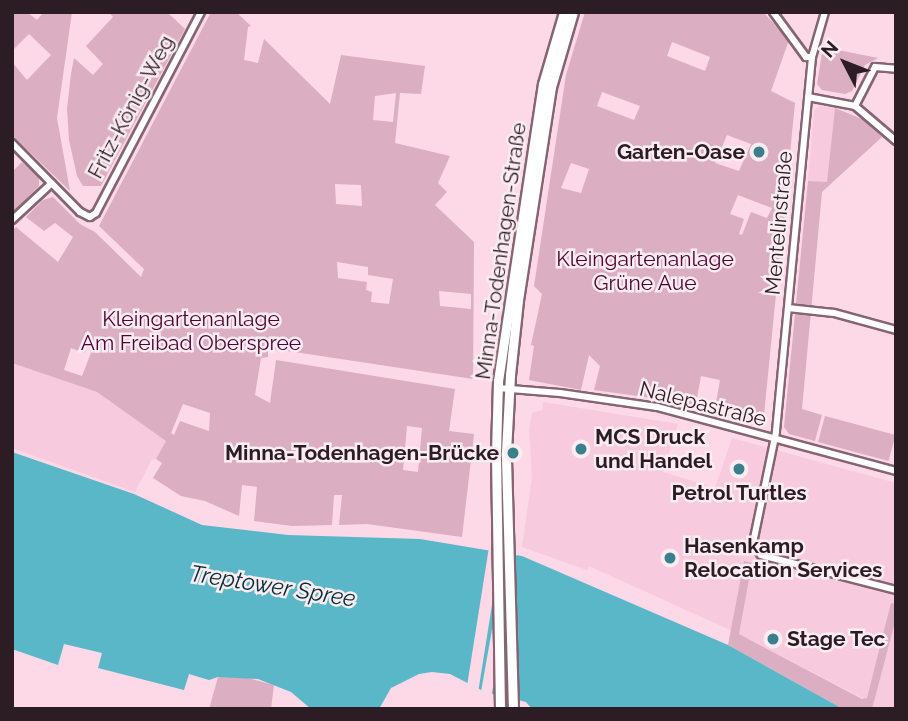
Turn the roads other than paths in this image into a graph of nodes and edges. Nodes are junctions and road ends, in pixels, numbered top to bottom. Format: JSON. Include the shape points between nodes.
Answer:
{"nodes":[{"id":1,"x":201,"y":12,"type":"edge"},
{"id":2,"x":564,"y":12,"type":"edge"},
{"id":3,"x":573,"y":12,"type":"edge"},
{"id":4,"x":773,"y":12,"type":"edge"},
{"id":5,"x":825,"y":12,"type":"edge"},
{"id":6,"x":812,"y":57,"type":"junction"},
{"id":7,"x":896,"y":69,"type":"edge"},
{"id":8,"x":808,"y":97,"type":"junction"},
{"id":9,"x":855,"y":106,"type":"junction"},
{"id":10,"x":896,"y":141,"type":"edge"},
{"id":11,"x":12,"y":143,"type":"edge"},
{"id":12,"x":51,"y":183,"type":"junction"},
{"id":13,"x":12,"y":220,"type":"edge"},
{"id":14,"x":789,"y":308,"type":"junction"},
{"id":15,"x":896,"y":330,"type":"edge"},
{"id":16,"x":498,"y":388,"type":"junction"},
{"id":17,"x":509,"y":389,"type":"junction"},
{"id":18,"x":775,"y":439,"type":"junction"},
{"id":19,"x":896,"y":471,"type":"edge"},
{"id":20,"x":896,"y":590,"type":"edge"},
{"id":21,"x":500,"y":709,"type":"edge"},
{"id":22,"x":513,"y":709,"type":"edge"}],
"edges":[{"from":1,"to":12,"type":"street","name":"Fritz-König-Weg","via":[[96,213],[90,217],[80,212]]},
{"from":2,"to":16,"type":"main road","name":"Minna-Todenhagen-Straße","via":[[543,84]]},
{"from":3,"to":17,"type":"main road","name":"Minna-Todenhagen-Straße","via":[[551,88]]},
{"from":4,"to":6,"type":"street","via":[[806,57]]},
{"from":5,"to":6,"type":"street","name":"Mentelinstraße"},
{"from":6,"to":8,"type":"street","name":"Mentelinstraße"},
{"from":7,"to":9,"type":"street","via":[[875,67]]},
{"from":8,"to":9,"type":"street"},
{"from":8,"to":14,"type":"street","name":"Mentelinstraße"},
{"from":9,"to":10,"type":"street"},
{"from":11,"to":12,"type":"street"},
{"from":12,"to":13,"type":"street"},
{"from":14,"to":15,"type":"street","via":[[834,313]]},
{"from":14,"to":18,"type":"street","name":"Mentelinstraße"},
{"from":16,"to":17,"type":"street","name":"Nalepastraße"},
{"from":16,"to":21,"type":"main road","name":"Minna-Todenhagen-Straße"},
{"from":17,"to":18,"type":"street","name":"Nalepastraße","via":[[657,407]]},
{"from":17,"to":22,"type":"main road","name":"Minna-Todenhagen-Straße","via":[[506,453]]},
{"from":18,"to":19,"type":"street","name":"Nalepastraße"},
{"from":18,"to":20,"type":"street","name":"Mentelinstraße","via":[[755,548],[761,555]]}]}
